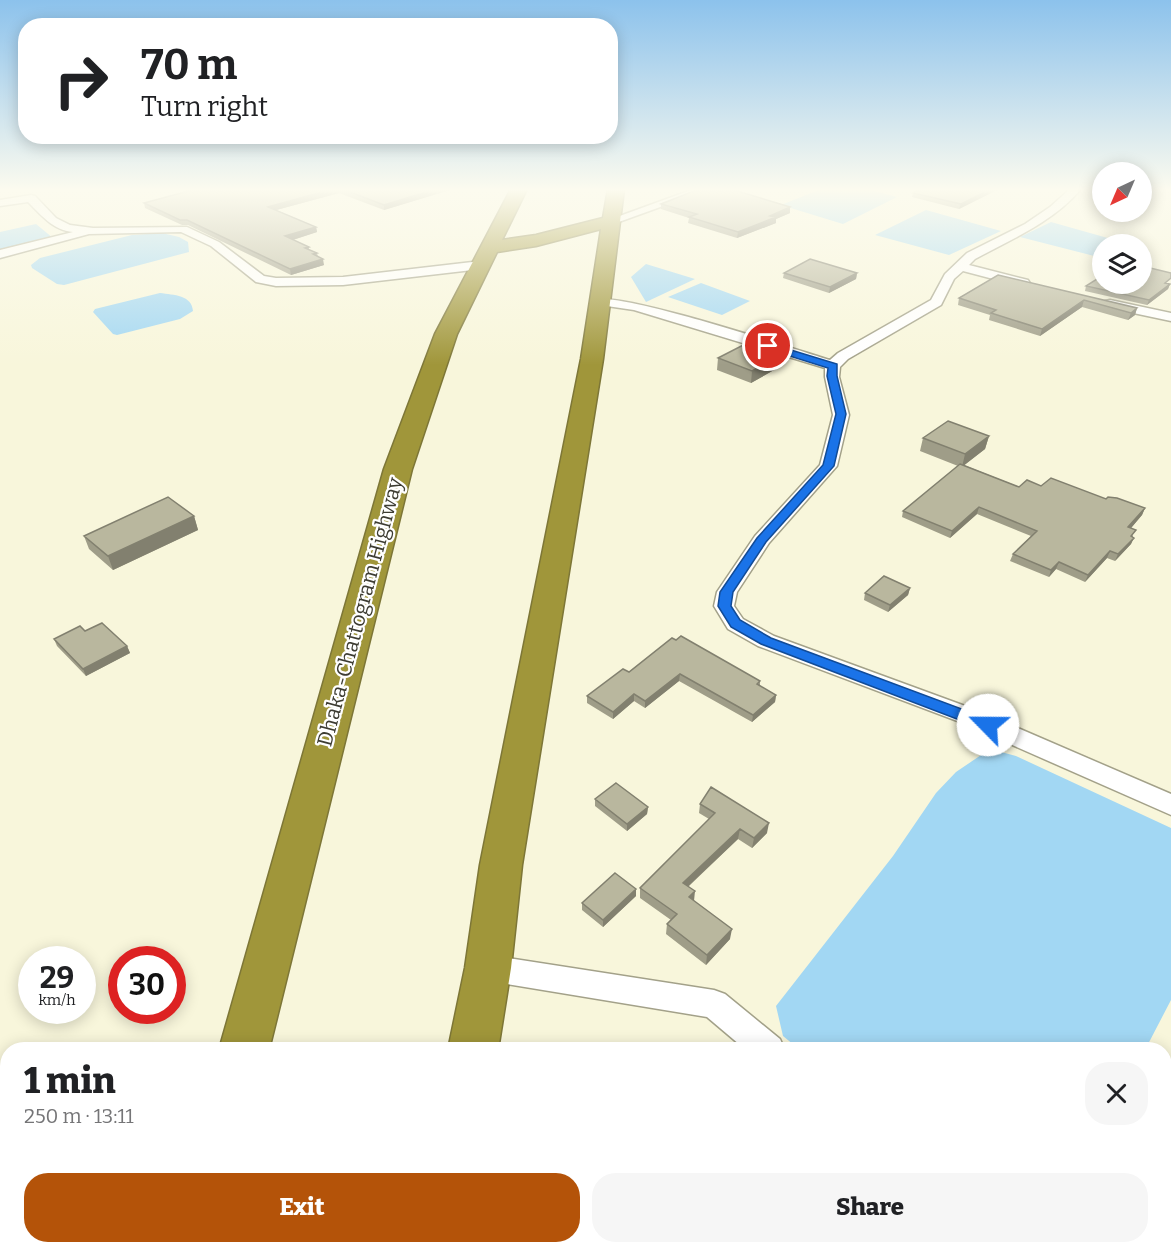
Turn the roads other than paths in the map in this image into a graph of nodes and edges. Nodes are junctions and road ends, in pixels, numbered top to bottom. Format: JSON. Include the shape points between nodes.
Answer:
{"nodes":[{"id":1,"x":26,"y":247,"type":"edge"},
{"id":2,"x":219,"y":247,"type":"edge"},
{"id":3,"x":489,"y":247,"type":"edge"},
{"id":4,"x":515,"y":247,"type":"edge"},
{"id":5,"x":608,"y":247,"type":"edge"},
{"id":6,"x":987,"y":247,"type":"edge"},
{"id":7,"x":0,"y":254,"type":"edge"},
{"id":8,"x":485,"y":256,"type":"junction"},
{"id":9,"x":960,"y":266,"type":"junction"},
{"id":10,"x":1035,"y":286,"type":"edge"},
{"id":11,"x":600,"y":301,"type":"junction"},
{"id":12,"x":1096,"y":301,"type":"edge"},
{"id":13,"x":1171,"y":317,"type":"edge"},
{"id":14,"x":833,"y":366,"type":"junction"},
{"id":15,"x":1171,"y":805,"type":"edge"},
{"id":16,"x":488,"y":968,"type":"junction"},
{"id":17,"x":246,"y":1042,"type":"edge"},
{"id":18,"x":474,"y":1042,"type":"edge"},
{"id":19,"x":759,"y":1042,"type":"edge"}],
"edges":[{"from":1,"to":7,"type":"street"},
{"from":2,"to":8,"type":"street","via":[[260,279],[276,282],[343,281]]},
{"from":3,"to":8,"type":"highway","name":"Dhaka-Chattogram Highway"},
{"from":4,"to":8,"type":"highway"},
{"from":5,"to":11,"type":"highway"},
{"from":6,"to":9,"type":"street"},
{"from":8,"to":17,"type":"highway","name":"Dhaka-Chattogram Highway","via":[[446,334],[398,469]]},
{"from":9,"to":10,"type":"street"},
{"from":9,"to":14,"type":"street","via":[[936,302],[843,356]]},
{"from":11,"to":14,"type":"street","via":[[636,306]]},
{"from":11,"to":16,"type":"highway","via":[[501,865]]},
{"from":12,"to":13,"type":"street"},
{"from":14,"to":15,"type":"street","via":[[841,414],[828,466],[762,540],[727,592],[724,606],[735,624],[766,641],[968,716]]},
{"from":16,"to":18,"type":"highway"},
{"from":16,"to":19,"type":"street","via":[[714,1004]]}]}
